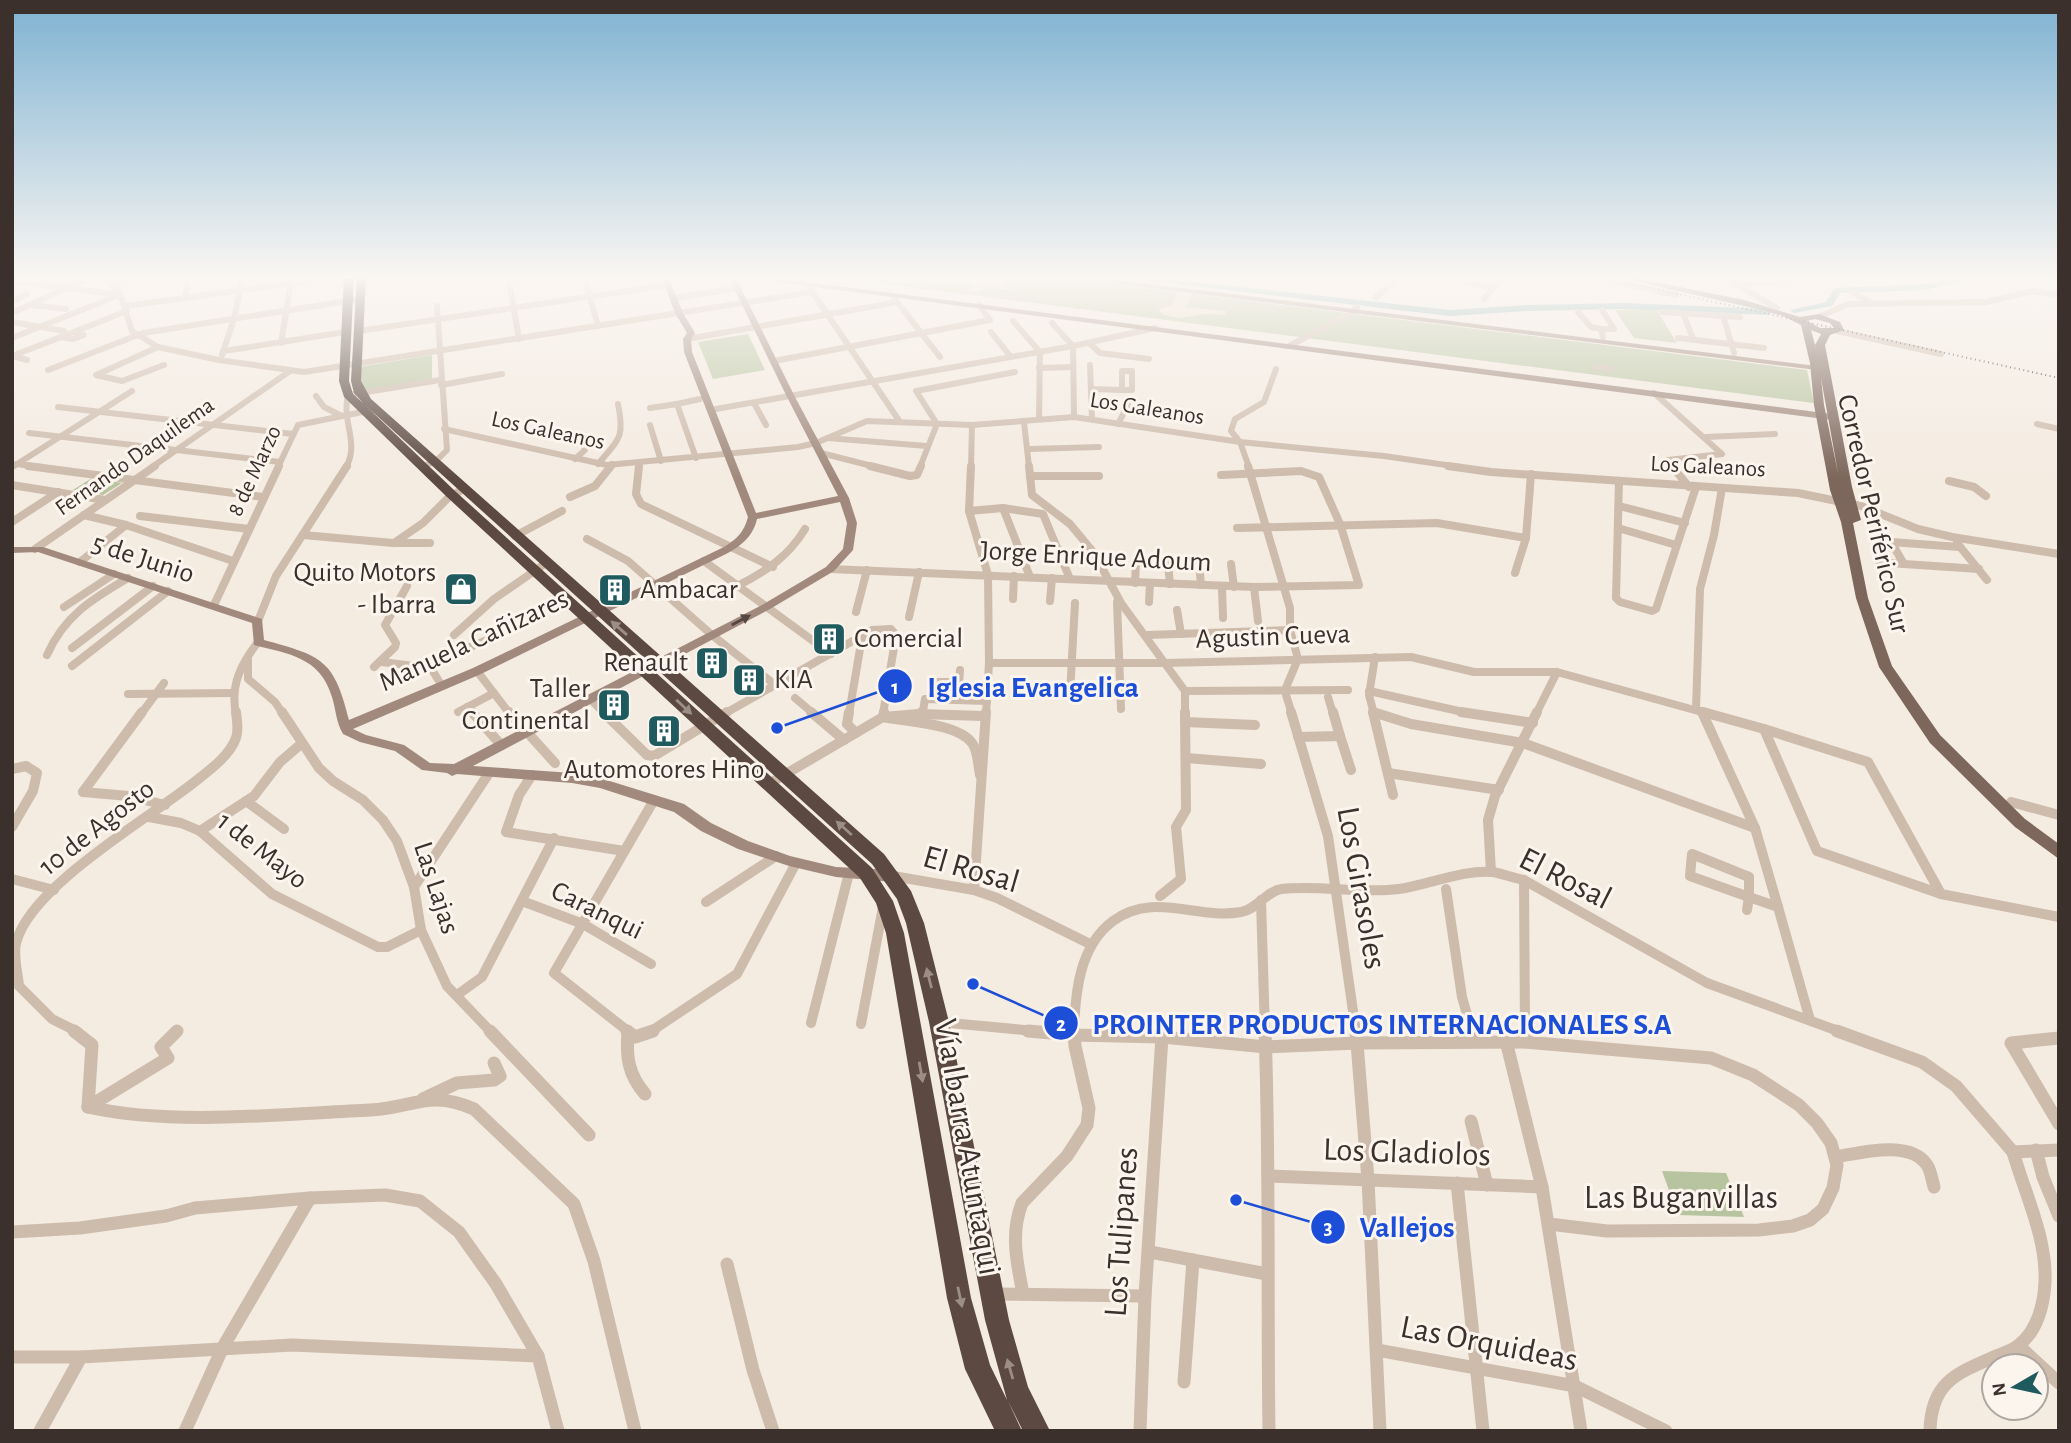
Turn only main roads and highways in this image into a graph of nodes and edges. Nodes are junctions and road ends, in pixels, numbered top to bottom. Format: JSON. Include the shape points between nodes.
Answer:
{"nodes":[{"id":1,"x":347,"y":343,"type":"edge"},
{"id":2,"x":356,"y":343,"type":"edge"},
{"id":3,"x":1659,"y":343,"type":"edge"},
{"id":4,"x":1815,"y":343,"type":"edge"},
{"id":5,"x":1820,"y":343,"type":"edge"},
{"id":6,"x":350,"y":364,"type":"junction"},
{"id":7,"x":1820,"y":366,"type":"junction"},
{"id":8,"x":438,"y":462,"type":"junction"},
{"id":9,"x":457,"y":492,"type":"junction"},
{"id":10,"x":1844,"y":501,"type":"junction"},
{"id":11,"x":540,"y":567,"type":"junction"},
{"id":12,"x":593,"y":614,"type":"junction"},
{"id":13,"x":2059,"y":842,"type":"edge"},
{"id":14,"x":2059,"y":853,"type":"edge"},
{"id":15,"x":1009,"y":1431,"type":"edge"},
{"id":16,"x":1037,"y":1431,"type":"edge"}],
"edges":[{"from":1,"to":6,"type":"highway"},
{"from":2,"to":6,"type":"highway"},
{"from":3,"to":7,"type":"main road"},
{"from":4,"to":7,"type":"main road","name":"Corredor Periférico Sur"},
{"from":5,"to":7,"type":"main road","name":"Corredor Periférico Sur"},
{"from":6,"to":8,"type":"highway","via":[[344,389]]},
{"from":7,"to":10,"type":"main road","name":"Corredor Periférico Sur"},
{"from":8,"to":9,"type":"highway"},
{"from":8,"to":9,"type":"highway"},
{"from":9,"to":11,"type":"highway"},
{"from":9,"to":11,"type":"highway","via":[[515,536]]},
{"from":10,"to":13,"type":"main road","name":"Corredor Periférico Sur","via":[[1882,636],[1896,668],[1945,739]]},
{"from":10,"to":14,"type":"main road","name":"Corredor Periférico Sur","via":[[1862,598],[1886,667],[1935,739],[2020,823]]},
{"from":11,"to":12,"type":"highway"},
{"from":12,"to":15,"type":"highway","name":"Vía Ibarra Atuntaqui","one_way":true,"via":[[643,670],[884,901],[900,958],[959,1298],[978,1368]]},
{"from":16,"to":12,"type":"highway","one_way":true,"via":[[1016,1391],[991,1294],[939,1022],[905,896],[878,859],[659,662]]}]}
